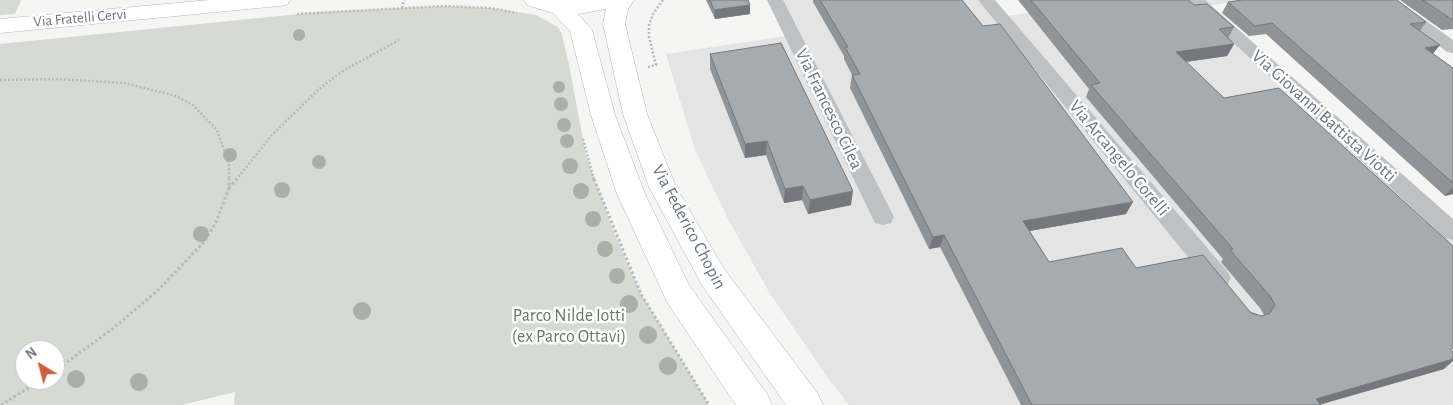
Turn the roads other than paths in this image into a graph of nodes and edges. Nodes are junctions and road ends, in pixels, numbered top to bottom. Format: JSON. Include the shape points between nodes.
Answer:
{"nodes":[{"id":1,"x":616,"y":0,"type":"edge"},
{"id":2,"x":623,"y":0,"type":"edge"},
{"id":3,"x":775,"y":0,"type":"edge"},
{"id":4,"x":986,"y":0,"type":"edge"},
{"id":5,"x":1195,"y":0,"type":"edge"},
{"id":6,"x":1386,"y":0,"type":"edge"},
{"id":7,"x":285,"y":7,"type":"edge"},
{"id":8,"x":529,"y":7,"type":"edge"},
{"id":9,"x":561,"y":8,"type":"junction"},
{"id":10,"x":0,"y":26,"type":"edge"},
{"id":11,"x":1453,"y":48,"type":"edge"},
{"id":12,"x":883,"y":217,"type":"dead end"},
{"id":13,"x":1452,"y":230,"type":"edge"},
{"id":14,"x":1233,"y":294,"type":"edge"},
{"id":15,"x":755,"y":405,"type":"edge"},
{"id":16,"x":806,"y":405,"type":"edge"}],
"edges":[{"from":1,"to":9,"type":"main road","via":[[587,7]]},
{"from":2,"to":16,"type":"main road","name":"Via Federico Chopin","via":[[614,24],[635,114],[663,187],[713,277]]},
{"from":3,"to":12,"type":"street","name":"Via Francesco Cilea"},
{"from":4,"to":14,"type":"street","name":"Via Arcangelo Corelli"},
{"from":5,"to":13,"type":"street","name":"Via Giovanni Battista Viotti"},
{"from":6,"to":11,"type":"street"},
{"from":7,"to":10,"type":"main road","name":"Via Fratelli Cervi"},
{"from":8,"to":9,"type":"main road"},
{"from":9,"to":15,"type":"main road","name":"Via Federico Chopin","via":[[581,30],[603,115],[631,194],[678,293]]}]}
